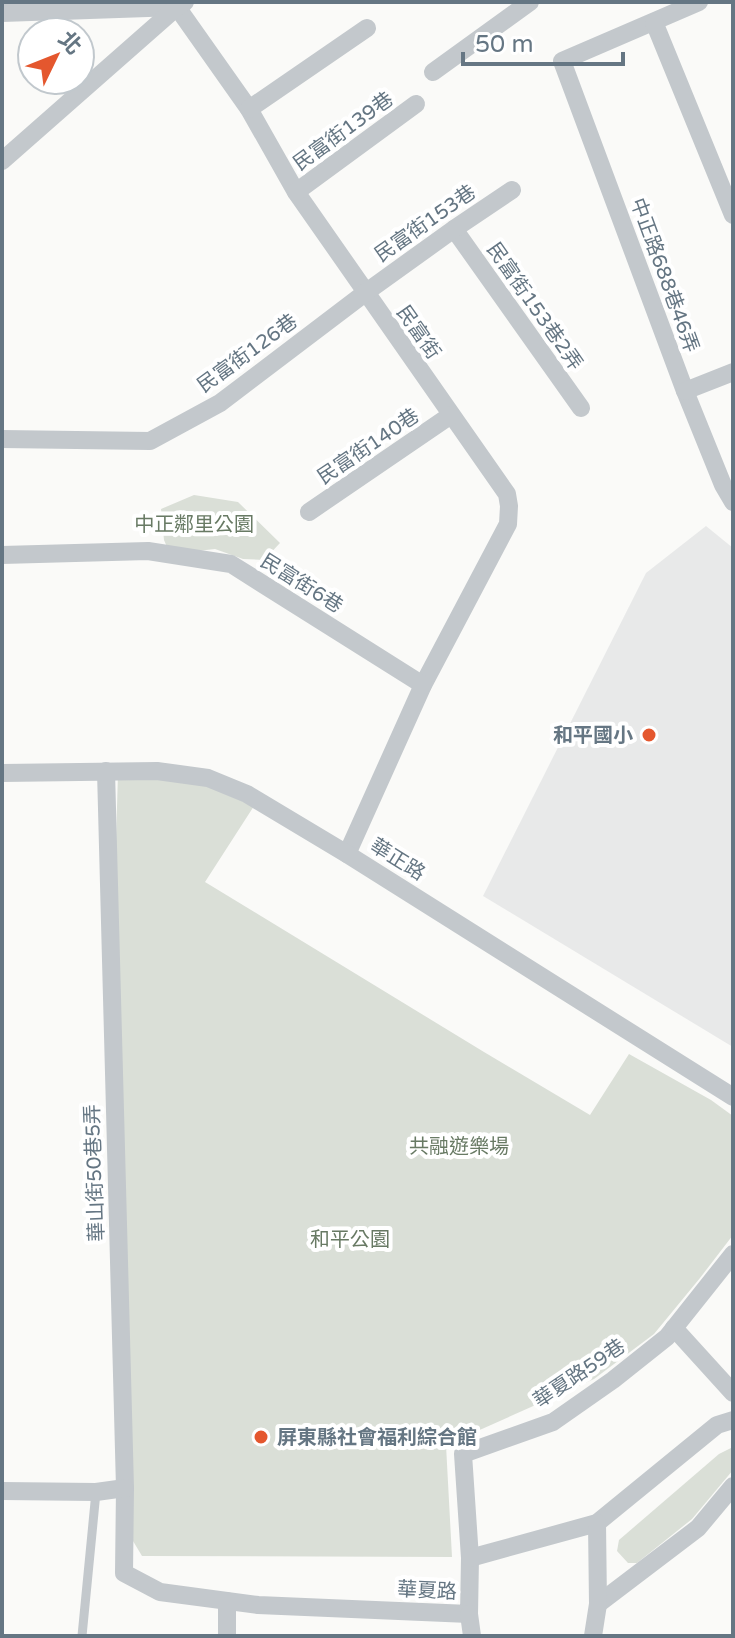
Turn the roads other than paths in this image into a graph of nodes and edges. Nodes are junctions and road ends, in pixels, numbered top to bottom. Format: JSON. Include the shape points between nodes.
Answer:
{"nodes":[{"id":1,"x":530,"y":2,"type":"edge"},
{"id":2,"x":699,"y":2,"type":"edge"},
{"id":3,"x":181,"y":4,"type":"edge"},
{"id":4,"x":2,"y":13,"type":"edge"},
{"id":5,"x":654,"y":22,"type":"junction"},
{"id":6,"x":367,"y":28,"type":"dead end"},
{"id":7,"x":433,"y":72,"type":"dead end"},
{"id":8,"x":416,"y":104,"type":"dead end"},
{"id":9,"x":249,"y":109,"type":"junction"},
{"id":10,"x":2,"y":161,"type":"edge"},
{"id":11,"x":512,"y":190,"type":"dead end"},
{"id":12,"x":296,"y":192,"type":"junction"},
{"id":13,"x":733,"y":215,"type":"edge"},
{"id":14,"x":454,"y":229,"type":"junction"},
{"id":15,"x":365,"y":293,"type":"junction"},
{"id":16,"x":733,"y":372,"type":"edge"},
{"id":17,"x":685,"y":391,"type":"junction"},
{"id":18,"x":581,"y":408,"type":"dead end"},
{"id":19,"x":451,"y":415,"type":"junction"},
{"id":20,"x":2,"y":439,"type":"edge"},
{"id":21,"x":733,"y":502,"type":"edge"},
{"id":22,"x":309,"y":512,"type":"dead end"},
{"id":23,"x":2,"y":555,"type":"edge"},
{"id":24,"x":423,"y":685,"type":"junction"},
{"id":25,"x":106,"y":771,"type":"junction"},
{"id":26,"x":2,"y":773,"type":"edge"},
{"id":27,"x":347,"y":854,"type":"junction"},
{"id":28,"x":733,"y":1097,"type":"edge"},
{"id":29,"x":733,"y":1254,"type":"edge"},
{"id":30,"x":674,"y":1328,"type":"junction"},
{"id":31,"x":733,"y":1393,"type":"edge"},
{"id":32,"x":733,"y":1420,"type":"edge"},
{"id":33,"x":733,"y":1486,"type":"edge"},
{"id":34,"x":125,"y":1488,"type":"junction"},
{"id":35,"x":2,"y":1491,"type":"edge"},
{"id":36,"x":96,"y":1492,"type":"junction"},
{"id":37,"x":597,"y":1523,"type":"junction"},
{"id":38,"x":470,"y":1558,"type":"junction"},
{"id":39,"x":124,"y":1573,"type":"joint"},
{"id":40,"x":227,"y":1601,"type":"junction"},
{"id":41,"x":598,"y":1604,"type":"junction"},
{"id":42,"x":469,"y":1614,"type":"junction"},
{"id":43,"x":82,"y":1636,"type":"edge"},
{"id":44,"x":227,"y":1636,"type":"edge"},
{"id":45,"x":472,"y":1636,"type":"edge"},
{"id":46,"x":593,"y":1636,"type":"edge"}],
"edges":[{"from":1,"to":7,"type":"street"},
{"from":2,"to":5,"type":"street"},
{"from":3,"to":4,"type":"street"},
{"from":3,"to":9,"type":"street","name":"民富街"},
{"from":3,"to":10,"type":"street"},
{"from":5,"to":13,"type":"street"},
{"from":5,"to":17,"type":"street","name":"中正路688巷46弄","via":[[562,61]]},
{"from":6,"to":9,"type":"street"},
{"from":8,"to":12,"type":"street","name":"民富街139巷"},
{"from":9,"to":12,"type":"street","name":"民富街"},
{"from":11,"to":14,"type":"street","name":"民富街153巷"},
{"from":12,"to":15,"type":"street","name":"民富街"},
{"from":14,"to":15,"type":"street","name":"民富街153巷"},
{"from":14,"to":18,"type":"street","name":"民富街153巷2弄"},
{"from":15,"to":19,"type":"street","name":"民富街"},
{"from":15,"to":20,"type":"street","name":"民富街126巷","via":[[220,403],[150,441]]},
{"from":16,"to":17,"type":"street"},
{"from":17,"to":21,"type":"street","name":"中正路688巷46弄"},
{"from":19,"to":22,"type":"street","name":"民富街140巷"},
{"from":19,"to":24,"type":"street","name":"民富街","via":[[507,494],[508,524]]},
{"from":23,"to":24,"type":"street","name":"民富街6巷","via":[[148,551],[231,564]]},
{"from":24,"to":27,"type":"street","name":"民富街"},
{"from":25,"to":26,"type":"street","name":"華正路"},
{"from":25,"to":27,"type":"street","name":"華正路","via":[[208,778],[247,794]]},
{"from":25,"to":34,"type":"street","name":"華山街50巷5弄"},
{"from":27,"to":28,"type":"street","name":"華正路"},
{"from":29,"to":30,"type":"street","name":"華夏路59巷"},
{"from":30,"to":31,"type":"street"},
{"from":30,"to":38,"type":"street","name":"華夏路59巷","via":[[553,1422],[463,1454]]},
{"from":32,"to":37,"type":"street","name":"華夏路","via":[[717,1425]]},
{"from":33,"to":41,"type":"street","via":[[698,1528]]},
{"from":34,"to":36,"type":"street"},
{"from":34,"to":39,"type":"street","name":"華山街50巷5弄"},
{"from":35,"to":36,"type":"street"},
{"from":36,"to":43,"type":"lane"},
{"from":37,"to":38,"type":"street","name":"華夏路"},
{"from":37,"to":41,"type":"street"},
{"from":38,"to":42,"type":"street","name":"華夏路"},
{"from":39,"to":40,"type":"street","name":"華夏路","via":[[160,1592]]},
{"from":40,"to":42,"type":"street","name":"華夏路"},
{"from":40,"to":44,"type":"street"},
{"from":41,"to":46,"type":"street"},
{"from":42,"to":45,"type":"street"}]}
